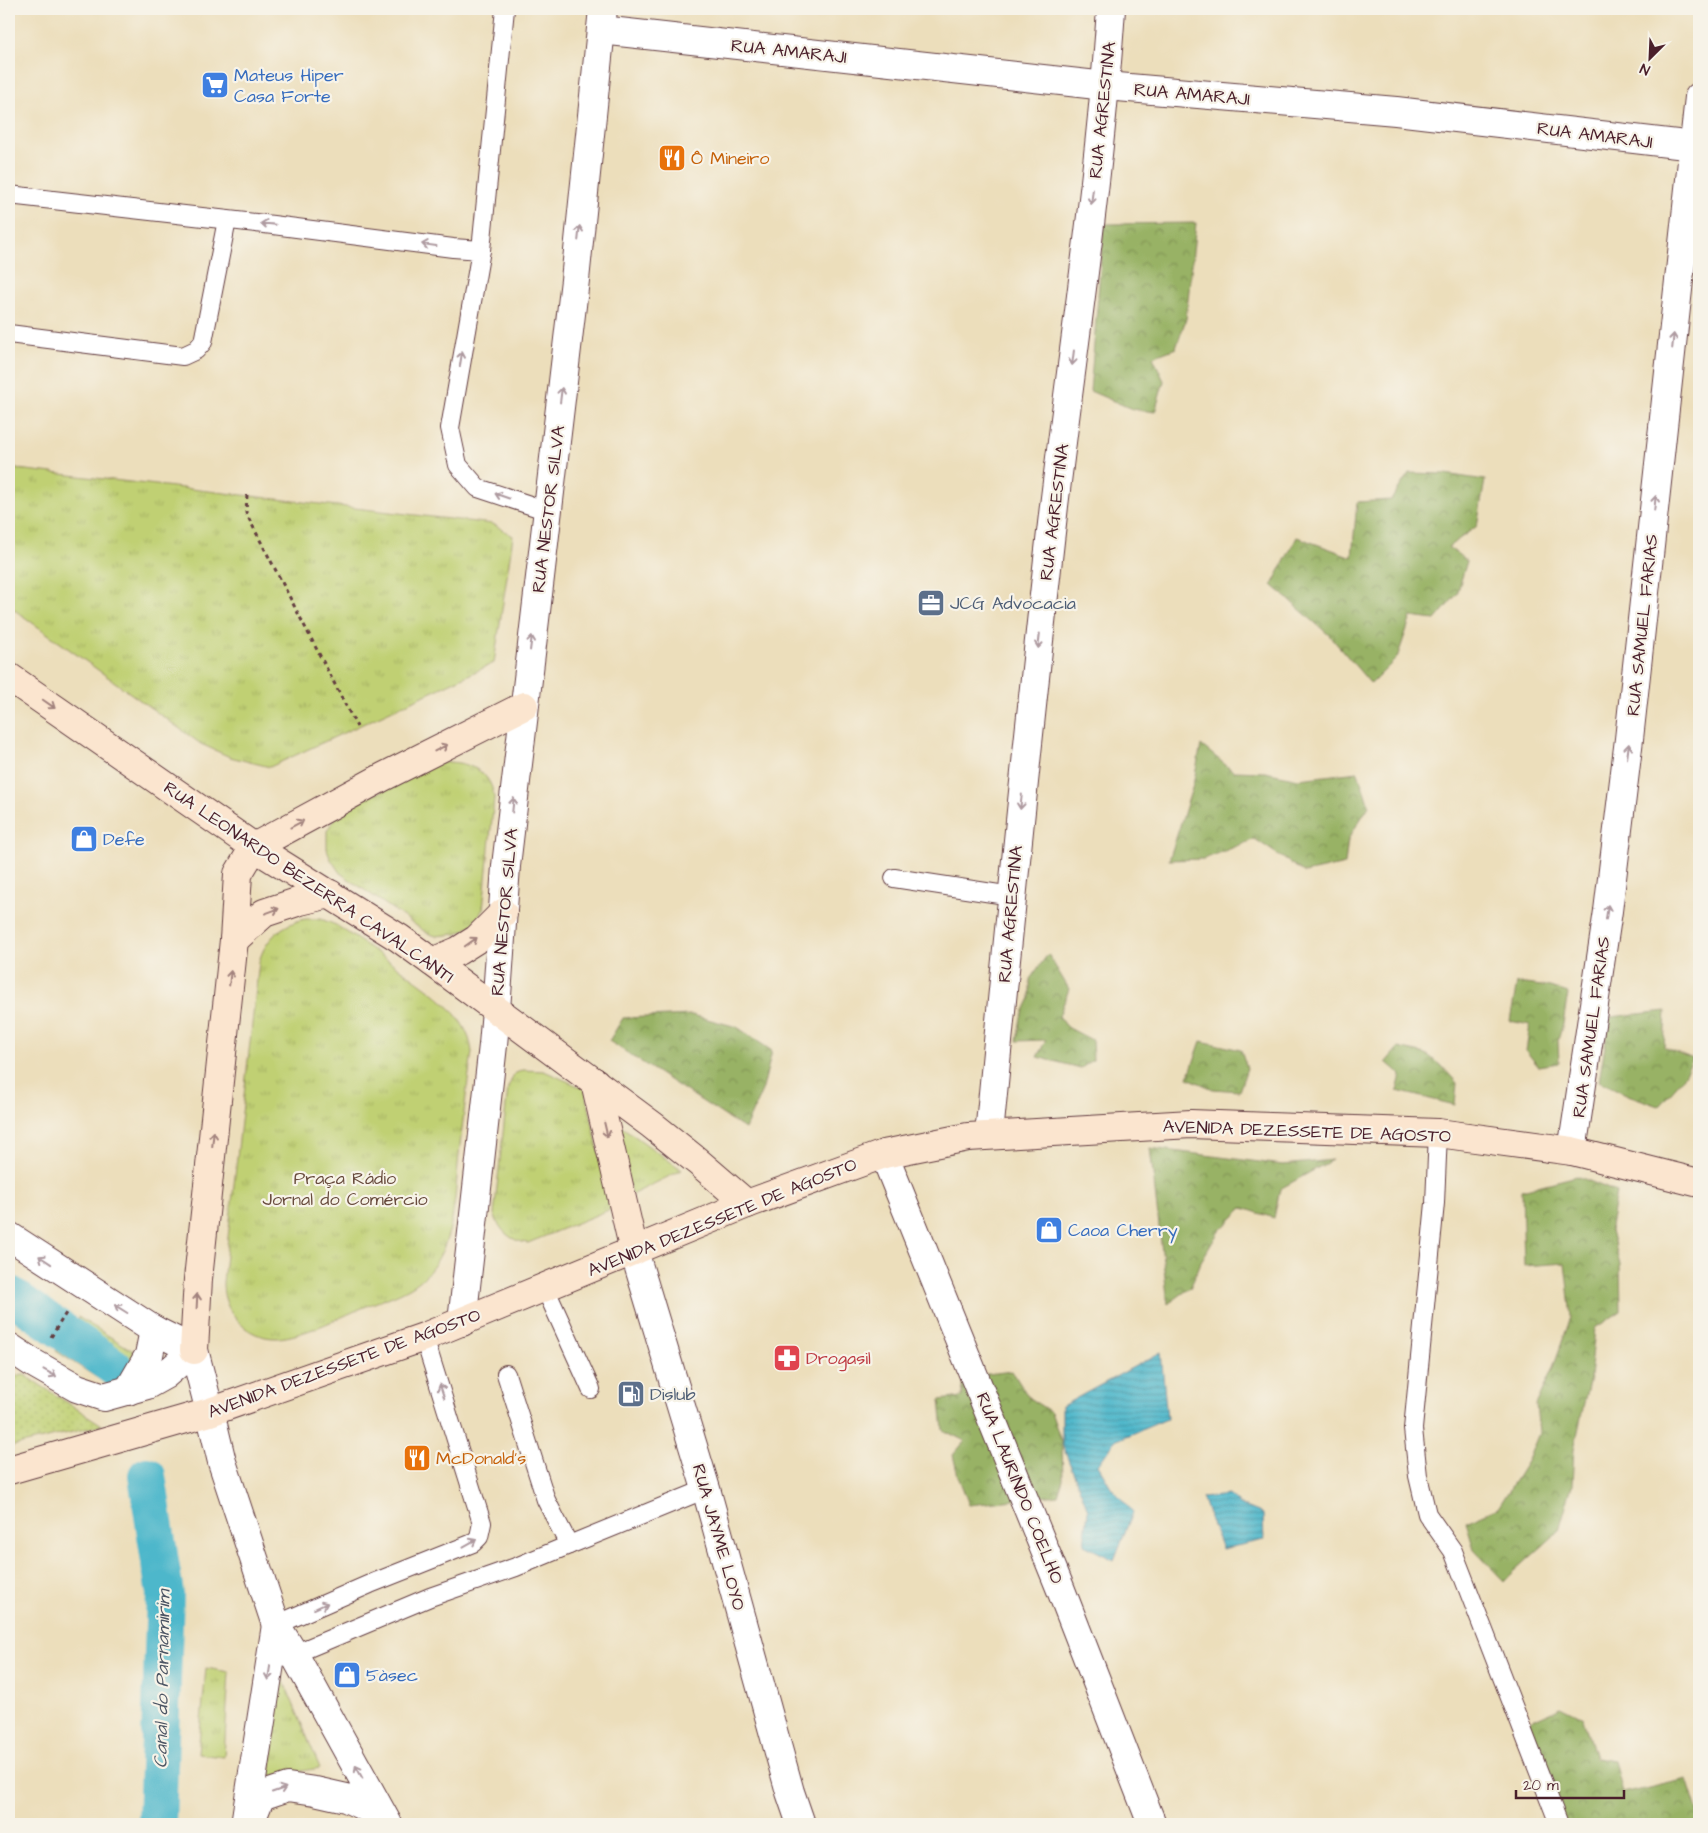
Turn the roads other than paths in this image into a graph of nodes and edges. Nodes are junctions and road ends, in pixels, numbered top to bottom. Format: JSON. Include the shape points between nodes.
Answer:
{"nodes":[{"id":1,"x":504,"y":9,"type":"edge"},
{"id":2,"x":1111,"y":9,"type":"edge"},
{"id":3,"x":602,"y":19,"type":"edge"},
{"id":4,"x":1106,"y":86,"type":"junction"},
{"id":5,"x":1699,"y":97,"type":"edge"},
{"id":6,"x":1694,"y":146,"type":"junction"},
{"id":7,"x":9,"y":195,"type":"edge"},
{"id":8,"x":226,"y":220,"type":"junction"},
{"id":9,"x":480,"y":250,"type":"junction"},
{"id":10,"x":9,"y":334,"type":"edge"},
{"id":11,"x":548,"y":511,"type":"junction"},
{"id":12,"x":9,"y":677,"type":"edge"},
{"id":13,"x":524,"y":706,"type":"junction"},
{"id":14,"x":254,"y":847,"type":"junction"},
{"id":15,"x":894,"y":878,"type":"dead end"},
{"id":16,"x":330,"y":894,"type":"junction"},
{"id":17,"x":1012,"y":896,"type":"junction"},
{"id":18,"x":503,"y":913,"type":"junction"},
{"id":19,"x":234,"y":940,"type":"junction"},
{"id":20,"x":432,"y":962,"type":"junction"},
{"id":21,"x":496,"y":1010,"type":"junction"},
{"id":22,"x":595,"y":1082,"type":"junction"},
{"id":23,"x":1438,"y":1134,"type":"junction"},
{"id":24,"x":988,"y":1135,"type":"junction"},
{"id":25,"x":1572,"y":1151,"type":"junction"},
{"id":26,"x":884,"y":1154,"type":"junction"},
{"id":27,"x":1699,"y":1183,"type":"edge"},
{"id":28,"x":747,"y":1204,"type":"junction"},
{"id":29,"x":9,"y":1236,"type":"edge"},
{"id":30,"x":634,"y":1251,"type":"junction"},
{"id":31,"x":545,"y":1288,"type":"junction"},
{"id":32,"x":462,"y":1322,"type":"junction"},
{"id":33,"x":154,"y":1330,"type":"junction"},
{"id":34,"x":424,"y":1337,"type":"junction"},
{"id":35,"x":9,"y":1347,"type":"edge"},
{"id":36,"x":194,"y":1350,"type":"junction"},
{"id":37,"x":506,"y":1374,"type":"dead end"},
{"id":38,"x":591,"y":1389,"type":"dead end"},
{"id":39,"x":128,"y":1391,"type":"junction"},
{"id":40,"x":210,"y":1412,"type":"junction"},
{"id":41,"x":9,"y":1470,"type":"edge"},
{"id":42,"x":706,"y":1489,"type":"junction"},
{"id":43,"x":569,"y":1545,"type":"junction"},
{"id":44,"x":276,"y":1625,"type":"junction"},
{"id":45,"x":294,"y":1654,"type":"junction"},
{"id":46,"x":385,"y":1819,"type":"edge"},
{"id":47,"x":245,"y":1824,"type":"edge"},
{"id":48,"x":250,"y":1824,"type":"edge"},
{"id":49,"x":800,"y":1824,"type":"edge"},
{"id":50,"x":1152,"y":1824,"type":"edge"},
{"id":51,"x":1559,"y":1824,"type":"edge"}],
"edges":[{"from":1,"to":9,"type":"lane"},
{"from":2,"to":4,"type":"street","name":"RUA AGRESTINA"},
{"from":3,"to":4,"type":"street","name":"RUA AMARAJI"},
{"from":11,"to":3,"type":"street","name":"RUA NESTOR SILVA","one_way":true},
{"from":4,"to":6,"type":"street","name":"RUA AMARAJI","via":[[1396,111]]},
{"from":4,"to":17,"type":"street","name":"RUA AGRESTINA","one_way":true,"via":[[1054,507]]},
{"from":5,"to":6,"type":"street","name":"RUA SAMUEL FARIAS"},
{"from":25,"to":6,"type":"street","name":"RUA SAMUEL FARIAS","one_way":true,"via":[[1608,911],[1629,740]]},
{"from":7,"to":8,"type":"lane"},
{"from":9,"to":8,"type":"lane","one_way":true},
{"from":8,"to":10,"type":"lane","via":[[203,342],[196,350],[183,356]]},
{"from":11,"to":9,"type":"lane","one_way":true,"via":[[478,488],[458,465],[450,428]]},
{"from":13,"to":11,"type":"street","name":"RUA NESTOR SILVA","one_way":true},
{"from":12,"to":14,"type":"main road","name":"RUA LEONARDO BEZERRA CAVALCANTI","one_way":true},
{"from":14,"to":13,"type":"main road","one_way":true},
{"from":18,"to":13,"type":"street","name":"RUA NESTOR SILVA","one_way":true},
{"from":14,"to":16,"type":"main road","name":"RUA LEONARDO BEZERRA CAVALCANTI"},
{"from":14,"to":19,"type":"main road","via":[[238,874]]},
{"from":15,"to":17,"type":"lane"},
{"from":19,"to":16,"type":"main road","one_way":true,"via":[[264,914]]},
{"from":16,"to":20,"type":"main road","name":"RUA LEONARDO BEZERRA CAVALCANTI"},
{"from":17,"to":24,"type":"street","name":"RUA AGRESTINA"},
{"from":20,"to":18,"type":"main road","one_way":true,"via":[[477,939]]},
{"from":18,"to":21,"type":"street","name":"RUA NESTOR SILVA"},
{"from":36,"to":19,"type":"main road","one_way":true,"via":[[198,1279]]},
{"from":20,"to":21,"type":"main road","name":"RUA LEONARDO BEZERRA CAVALCANTI"},
{"from":21,"to":22,"type":"main road","name":"RUA LEONARDO BEZERRA CAVALCANTI"},
{"from":21,"to":32,"type":"street","name":"RUA NESTOR SILVA"},
{"from":22,"to":28,"type":"main road","name":"RUA LEONARDO BEZERRA CAVALCANTI"},
{"from":22,"to":30,"type":"main road","one_way":true},
{"from":23,"to":24,"type":"main road","name":"AVENIDA DEZESSETE DE AGOSTO","via":[[1190,1124]]},
{"from":23,"to":25,"type":"main road","name":"AVENIDA DEZESSETE DE AGOSTO"},
{"from":23,"to":51,"type":"lane","via":[[1435,1203],[1413,1429],[1418,1476],[1427,1514],[1453,1551]]},
{"from":24,"to":26,"type":"main road","name":"AVENIDA DEZESSETE DE AGOSTO"},
{"from":25,"to":27,"type":"main road","name":"AVENIDA DEZESSETE DE AGOSTO"},
{"from":26,"to":28,"type":"main road","name":"AVENIDA DEZESSETE DE AGOSTO"},
{"from":26,"to":50,"type":"street","name":"RUA LAURINDO COELHO","via":[[1054,1572]]},
{"from":28,"to":30,"type":"main road","name":"AVENIDA DEZESSETE DE AGOSTO"},
{"from":33,"to":29,"type":"street","one_way":true},
{"from":30,"to":31,"type":"main road","name":"AVENIDA DEZESSETE DE AGOSTO"},
{"from":30,"to":42,"type":"street","name":"RUA JAYME LOYO"},
{"from":31,"to":32,"type":"main road","name":"AVENIDA DEZESSETE DE AGOSTO"},
{"from":31,"to":38,"type":"lane"},
{"from":32,"to":34,"type":"main road","name":"AVENIDA DEZESSETE DE AGOSTO"},
{"from":33,"to":36,"type":"street"},
{"from":33,"to":39,"type":"street","via":[[149,1355]]},
{"from":34,"to":40,"type":"main road","name":"AVENIDA DEZESSETE DE AGOSTO"},
{"from":44,"to":34,"type":"lane","one_way":true,"via":[[479,1537],[482,1523]]},
{"from":35,"to":39,"type":"street","one_way":true,"via":[[77,1388],[104,1397]]},
{"from":36,"to":39,"type":"street","via":[[165,1375]]},
{"from":36,"to":40,"type":"street"},
{"from":37,"to":43,"type":"lane","via":[[546,1500]]},
{"from":40,"to":41,"type":"main road","name":"AVENIDA DEZESSETE DE AGOSTO"},
{"from":40,"to":44,"type":"street","via":[[222,1462]]},
{"from":42,"to":43,"type":"lane"},
{"from":42,"to":49,"type":"street","name":"RUA JAYME LOYO"},
{"from":43,"to":45,"type":"lane"},
{"from":44,"to":45,"type":"street"},
{"from":44,"to":47,"type":"street","one_way":true},
{"from":46,"to":45,"type":"street","one_way":true},
{"from":48,"to":46,"type":"street","one_way":true,"via":[[261,1796],[288,1787],[346,1798]]}]}
